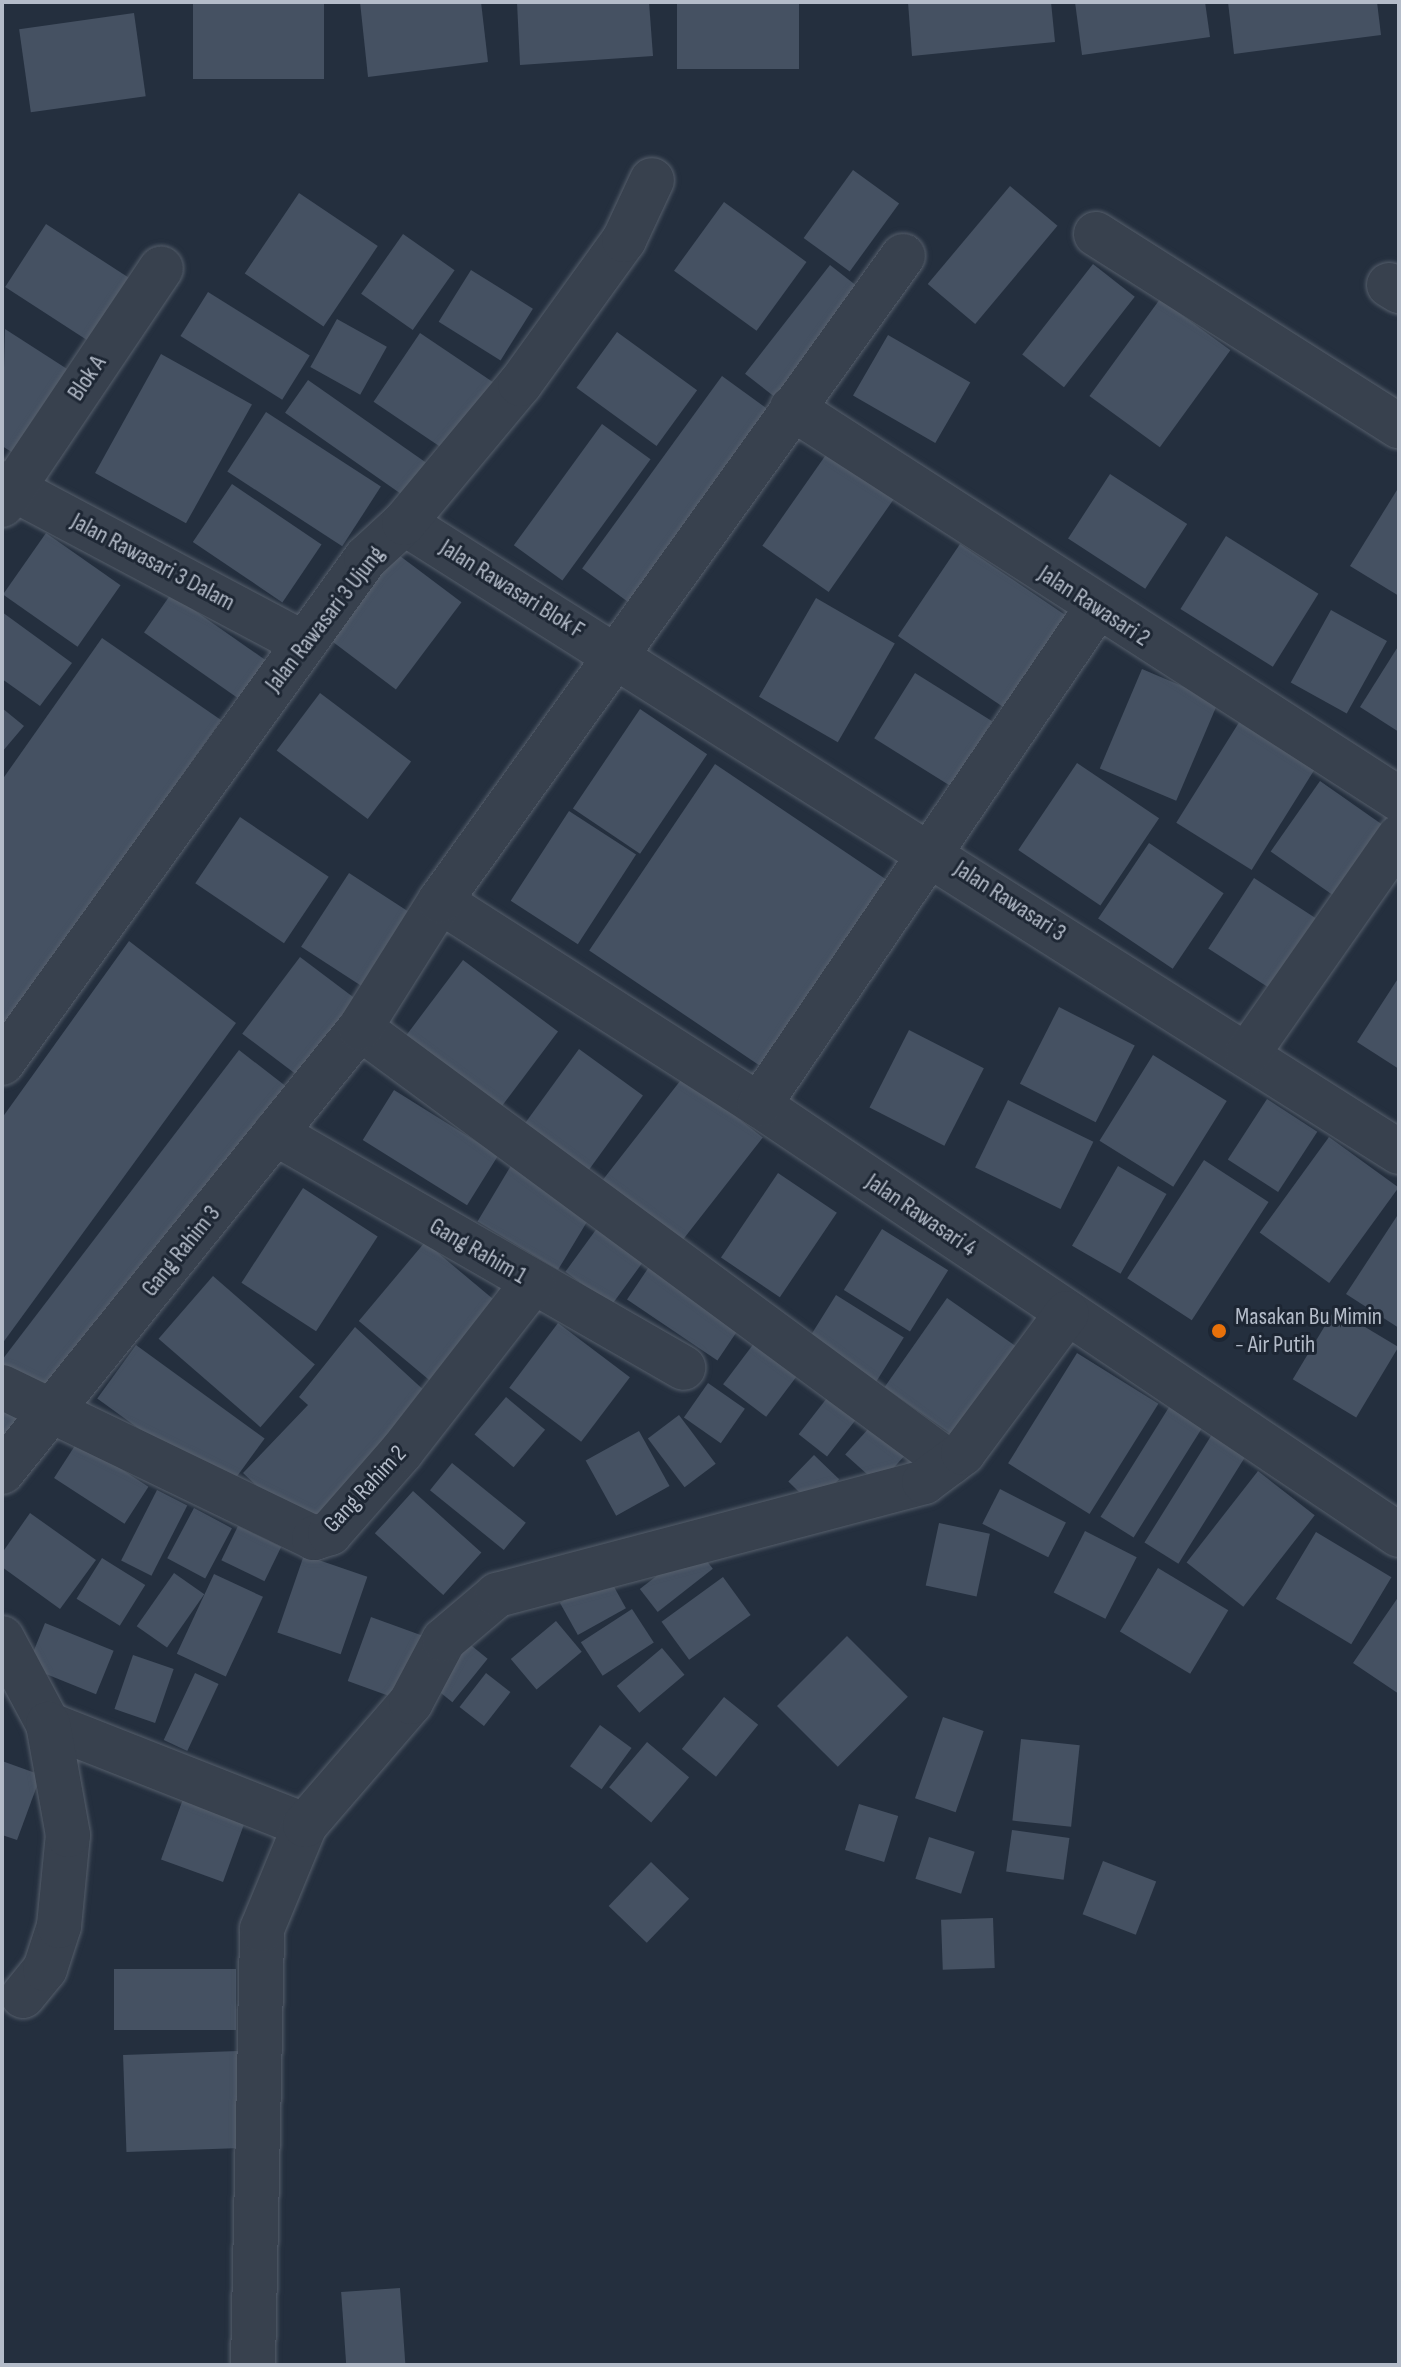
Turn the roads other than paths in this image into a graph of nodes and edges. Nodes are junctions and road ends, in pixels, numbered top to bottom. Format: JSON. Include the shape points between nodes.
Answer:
{"nodes":[{"id":1,"x":652,"y":180,"type":"dead end"},
{"id":2,"x":1096,"y":234,"type":"dead end"},
{"id":3,"x":903,"y":256,"type":"dead end"},
{"id":4,"x":161,"y":268,"type":"dead end"},
{"id":5,"x":792,"y":408,"type":"junction"},
{"id":6,"x":1399,"y":426,"type":"edge"},
{"id":7,"x":6,"y":492,"type":"edge"},
{"id":8,"x":404,"y":523,"type":"junction"},
{"id":9,"x":1096,"y":609,"type":"junction"},
{"id":10,"x":303,"y":643,"type":"junction"},
{"id":11,"x":619,"y":655,"type":"junction"},
{"id":12,"x":1399,"y":799,"type":"edge"},
{"id":13,"x":1399,"y":837,"type":"edge"},
{"id":14,"x":934,"y":852,"type":"junction"},
{"id":15,"x":440,"y":901,"type":"junction"},
{"id":16,"x":360,"y":1028,"type":"junction"},
{"id":17,"x":1248,"y":1053,"type":"junction"},
{"id":18,"x":2,"y":1063,"type":"edge"},
{"id":19,"x":759,"y":1105,"type":"junction"},
{"id":20,"x":275,"y":1133,"type":"junction"},
{"id":21,"x":1399,"y":1152,"type":"edge"},
{"id":22,"x":533,"y":1283,"type":"junction"},
{"id":23,"x":1067,"y":1313,"type":"junction"},
{"id":24,"x":683,"y":1368,"type":"dead end"},
{"id":25,"x":2,"y":1387,"type":"edge"},
{"id":26,"x":53,"y":1412,"type":"junction"},
{"id":27,"x":950,"y":1463,"type":"junction"},
{"id":28,"x":2,"y":1472,"type":"edge"},
{"id":29,"x":1399,"y":1535,"type":"edge"},
{"id":30,"x":2,"y":1638,"type":"edge"},
{"id":31,"x":48,"y":1724,"type":"junction"},
{"id":32,"x":305,"y":1825,"type":"junction"},
{"id":33,"x":23,"y":1996,"type":"dead end"},
{"id":34,"x":253,"y":2365,"type":"edge"}],
"edges":[{"from":1,"to":8,"type":"street","name":"Jalan Rawasari 3 Ujung","via":[[624,240],[520,384]]},
{"from":2,"to":6,"type":"street"},
{"from":3,"to":5,"type":"street","name":"Gang Rahim 3"},
{"from":4,"to":7,"type":"street","name":"Blok A"},
{"from":5,"to":9,"type":"street","name":"Jalan Rawasari 2"},
{"from":5,"to":11,"type":"street","name":"Gang Rahim 3"},
{"from":7,"to":10,"type":"street","name":"Jalan Rawasari 3 Dalam"},
{"from":8,"to":10,"type":"street","name":"Jalan Rawasari 3 Ujung","via":[[366,558]]},
{"from":8,"to":11,"type":"street","name":"Jalan Rawasari Blok F"},
{"from":9,"to":12,"type":"street","name":"Jalan Rawasari 2"},
{"from":9,"to":14,"type":"street"},
{"from":10,"to":18,"type":"street","name":"Jalan Rawasari 3 Ujung"},
{"from":11,"to":14,"type":"street","name":"Jalan Rawasari 3"},
{"from":11,"to":15,"type":"street","name":"Gang Rahim 3"},
{"from":13,"to":17,"type":"street"},
{"from":14,"to":17,"type":"street","name":"Jalan Rawasari 3"},
{"from":14,"to":19,"type":"street"},
{"from":15,"to":16,"type":"street","name":"Gang Rahim 3"},
{"from":15,"to":19,"type":"street","name":"Jalan Rawasari 4"},
{"from":16,"to":20,"type":"street","name":"Gang Rahim 3"},
{"from":16,"to":27,"type":"street"},
{"from":17,"to":21,"type":"street","name":"Jalan Rawasari 3"},
{"from":19,"to":23,"type":"street","name":"Jalan Rawasari 4"},
{"from":20,"to":22,"type":"street","name":"Gang Rahim 1"},
{"from":20,"to":26,"type":"street","name":"Gang Rahim 3"},
{"from":22,"to":24,"type":"street","name":"Gang Rahim 1"},
{"from":22,"to":26,"type":"street","name":"Gang Rahim 2","via":[[402,1451],[322,1537],[314,1538]]},
{"from":23,"to":27,"type":"street","via":[[977,1436]]},
{"from":23,"to":29,"type":"street","name":"Jalan Rawasari 4"},
{"from":25,"to":26,"type":"street"},
{"from":26,"to":28,"type":"street","name":"Gang Rahim 3"},
{"from":27,"to":32,"type":"street","via":[[901,1490],[497,1595],[444,1640],[411,1702]]},
{"from":30,"to":31,"type":"street"},
{"from":31,"to":32,"type":"street"},
{"from":31,"to":33,"type":"street","via":[[68,1835],[59,1926],[45,1969]]},
{"from":32,"to":34,"type":"street","via":[[262,1929],[256,1978]]}]}
